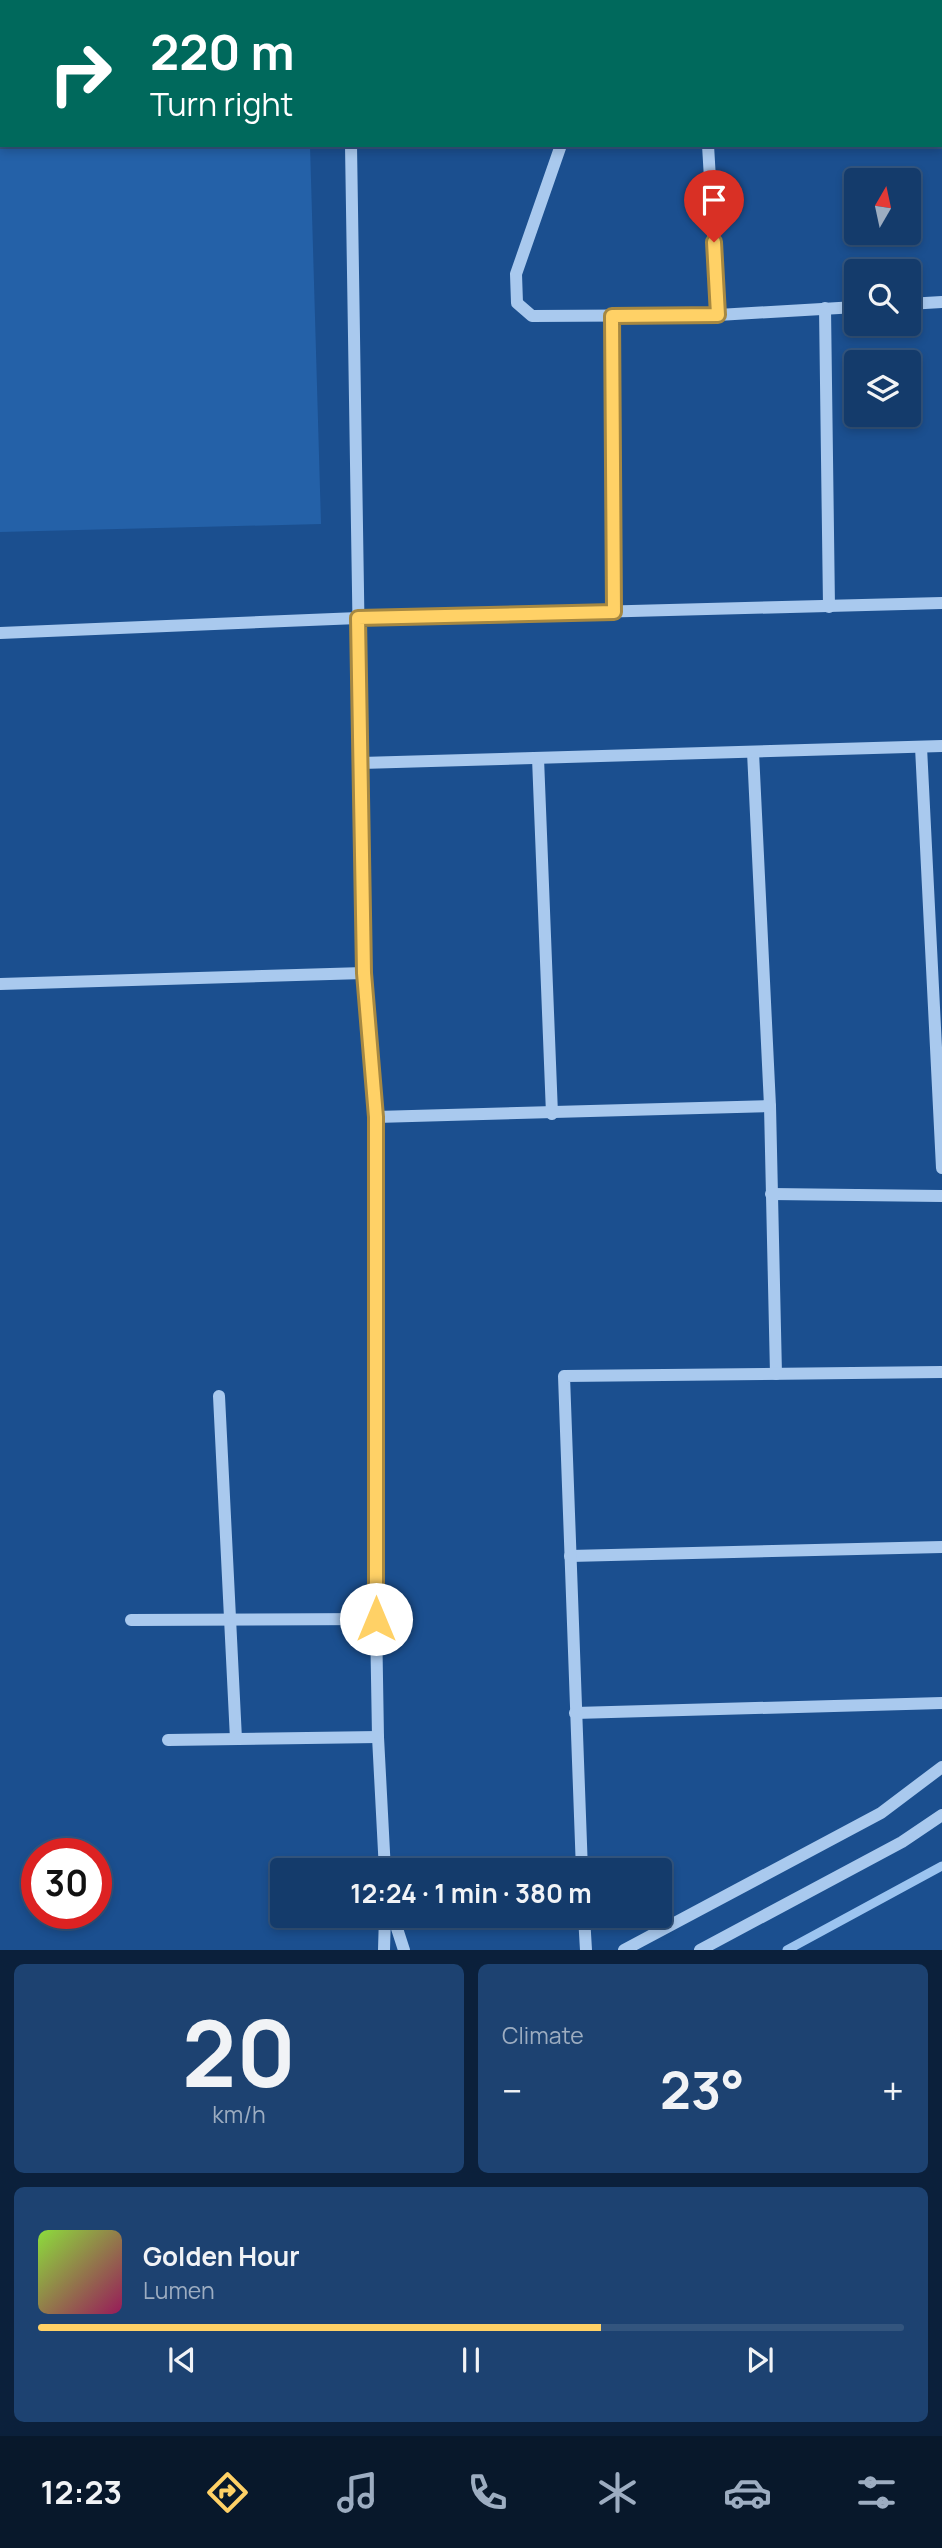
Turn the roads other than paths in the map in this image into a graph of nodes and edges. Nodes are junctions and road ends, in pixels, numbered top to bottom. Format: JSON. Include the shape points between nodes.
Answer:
{"nodes":[{"id":1,"x":351,"y":147,"type":"edge"},
{"id":2,"x":560,"y":147,"type":"edge"},
{"id":3,"x":708,"y":147,"type":"edge"},
{"id":4,"x":942,"y":302,"type":"edge"},
{"id":5,"x":921,"y":303,"type":"edge"},
{"id":6,"x":844,"y":308,"type":"edge"},
{"id":7,"x":825,"y":309,"type":"junction"},
{"id":8,"x":718,"y":315,"type":"junction"},
{"id":9,"x":612,"y":316,"type":"junction"},
{"id":10,"x":942,"y":603,"type":"edge"},
{"id":11,"x":829,"y":607,"type":"junction"},
{"id":12,"x":614,"y":612,"type":"junction"},
{"id":13,"x":358,"y":618,"type":"junction"},
{"id":14,"x":0,"y":633,"type":"edge"},
{"id":15,"x":942,"y":746,"type":"edge"},
{"id":16,"x":921,"y":747,"type":"junction"},
{"id":17,"x":753,"y":752,"type":"junction"},
{"id":18,"x":538,"y":758,"type":"junction"},
{"id":19,"x":361,"y":763,"type":"junction"},
{"id":20,"x":364,"y":973,"type":"junction"},
{"id":21,"x":0,"y":984,"type":"edge"},
{"id":22,"x":770,"y":1105,"type":"junction"},
{"id":23,"x":552,"y":1114,"type":"junction"},
{"id":24,"x":376,"y":1117,"type":"junction"},
{"id":25,"x":942,"y":1168,"type":"edge"},
{"id":26,"x":771,"y":1194,"type":"junction"},
{"id":27,"x":942,"y":1196,"type":"edge"},
{"id":28,"x":942,"y":1372,"type":"edge"},
{"id":29,"x":776,"y":1374,"type":"junction"},
{"id":30,"x":219,"y":1396,"type":"dead end"},
{"id":31,"x":942,"y":1547,"type":"edge"},
{"id":32,"x":570,"y":1556,"type":"junction"},
{"id":33,"x":376,"y":1619,"type":"junction"},
{"id":34,"x":131,"y":1620,"type":"dead end"},
{"id":35,"x":230,"y":1620,"type":"junction"},
{"id":36,"x":942,"y":1703,"type":"edge"},
{"id":37,"x":575,"y":1713,"type":"junction"},
{"id":38,"x":378,"y":1737,"type":"junction"},
{"id":39,"x":236,"y":1739,"type":"junction"},
{"id":40,"x":168,"y":1740,"type":"dead end"},
{"id":41,"x":942,"y":1768,"type":"edge"},
{"id":42,"x":942,"y":1815,"type":"edge"},
{"id":43,"x":384,"y":1858,"type":"edge"},
{"id":44,"x":581,"y":1858,"type":"edge"},
{"id":45,"x":385,"y":1928,"type":"edge"},
{"id":46,"x":397,"y":1928,"type":"edge"},
{"id":47,"x":585,"y":1928,"type":"edge"},
{"id":48,"x":384,"y":1950,"type":"edge"},
{"id":49,"x":404,"y":1950,"type":"edge"},
{"id":50,"x":586,"y":1950,"type":"edge"},
{"id":51,"x":624,"y":1950,"type":"edge"},
{"id":52,"x":700,"y":1950,"type":"edge"}],
"edges":[{"from":1,"to":13,"type":"street"},
{"from":2,"to":9,"type":"street","via":[[516,274],[517,303],[532,316]]},
{"from":3,"to":8,"type":"street"},
{"from":4,"to":5,"type":"street"},
{"from":6,"to":7,"type":"street"},
{"from":7,"to":8,"type":"street"},
{"from":7,"to":11,"type":"street"},
{"from":8,"to":9,"type":"street"},
{"from":9,"to":12,"type":"street"},
{"from":10,"to":11,"type":"street"},
{"from":11,"to":12,"type":"street"},
{"from":12,"to":13,"type":"street"},
{"from":13,"to":14,"type":"street"},
{"from":13,"to":19,"type":"street"},
{"from":15,"to":16,"type":"street"},
{"from":16,"to":17,"type":"street"},
{"from":16,"to":25,"type":"street"},
{"from":17,"to":18,"type":"street"},
{"from":17,"to":22,"type":"street"},
{"from":18,"to":19,"type":"street"},
{"from":18,"to":23,"type":"street"},
{"from":19,"to":20,"type":"street"},
{"from":20,"to":21,"type":"street"},
{"from":20,"to":24,"type":"street"},
{"from":22,"to":23,"type":"street"},
{"from":22,"to":26,"type":"street"},
{"from":23,"to":24,"type":"street"},
{"from":24,"to":33,"type":"street"},
{"from":26,"to":27,"type":"street"},
{"from":26,"to":29,"type":"street"},
{"from":28,"to":29,"type":"street"},
{"from":29,"to":32,"type":"street","via":[[564,1376]]},
{"from":30,"to":35,"type":"street"},
{"from":31,"to":32,"type":"street"},
{"from":32,"to":37,"type":"street"},
{"from":33,"to":35,"type":"street"},
{"from":33,"to":38,"type":"street"},
{"from":34,"to":35,"type":"street"},
{"from":35,"to":39,"type":"street"},
{"from":36,"to":37,"type":"street"},
{"from":37,"to":44,"type":"street"},
{"from":38,"to":39,"type":"street"},
{"from":38,"to":43,"type":"street"},
{"from":39,"to":40,"type":"street"},
{"from":41,"to":51,"type":"street","via":[[881,1814]]},
{"from":42,"to":52,"type":"street","via":[[902,1842]]},
{"from":45,"to":48,"type":"street"},
{"from":46,"to":49,"type":"street"},
{"from":47,"to":50,"type":"street"}]}
